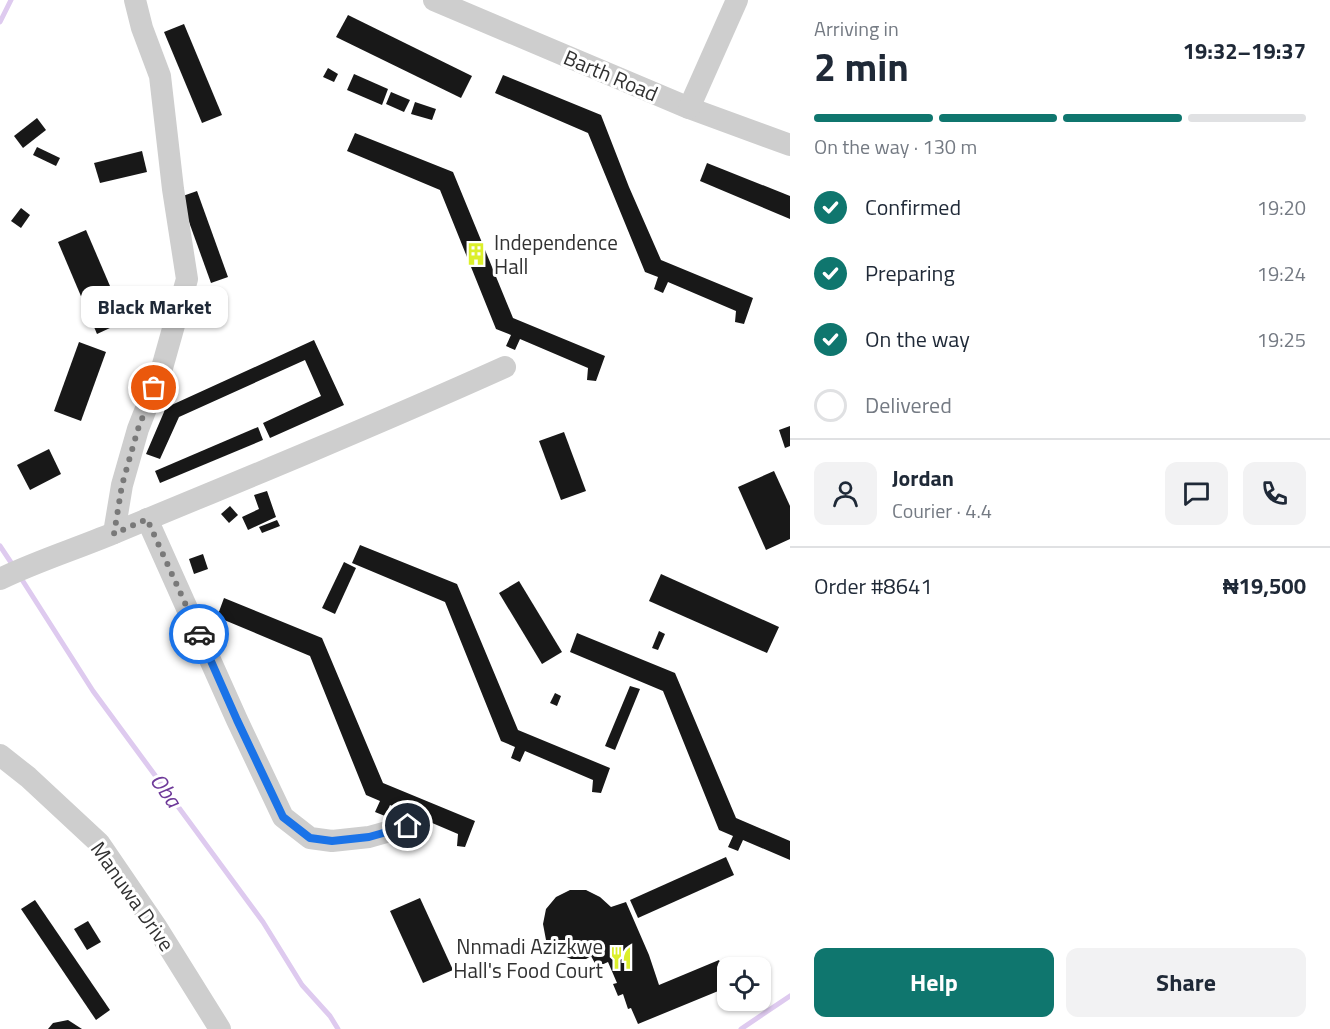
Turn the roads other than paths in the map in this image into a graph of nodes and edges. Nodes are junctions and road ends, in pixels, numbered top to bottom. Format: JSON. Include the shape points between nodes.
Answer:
{"nodes":[{"id":1,"x":135,"y":0,"type":"edge"},
{"id":2,"x":434,"y":0,"type":"edge"},
{"id":3,"x":737,"y":0,"type":"edge"},
{"id":4,"x":689,"y":108,"type":"junction"},
{"id":5,"x":790,"y":145,"type":"edge"},
{"id":6,"x":505,"y":367,"type":"dead end"},
{"id":7,"x":147,"y":519,"type":"junction"},
{"id":8,"x":114,"y":534,"type":"junction"},
{"id":9,"x":0,"y":579,"type":"edge"},
{"id":10,"x":0,"y":756,"type":"edge"},
{"id":11,"x":408,"y":826,"type":"dead end"},
{"id":12,"x":220,"y":1029,"type":"edge"}],
"edges":[{"from":1,"to":8,"type":"street","via":[[160,76],[172,189],[187,279],[162,368],[131,452]]},
{"from":2,"to":4,"type":"street","name":"Barth Road"},
{"from":3,"to":4,"type":"street"},
{"from":4,"to":5,"type":"street","name":"Barth Road"},
{"from":6,"to":7,"type":"street"},
{"from":7,"to":8,"type":"street"},
{"from":7,"to":11,"type":"street","via":[[283,817],[310,838],[332,841],[369,837]]},
{"from":8,"to":9,"type":"street"},
{"from":10,"to":12,"type":"street","name":"Manuwa Drive","via":[[99,843]]}]}
